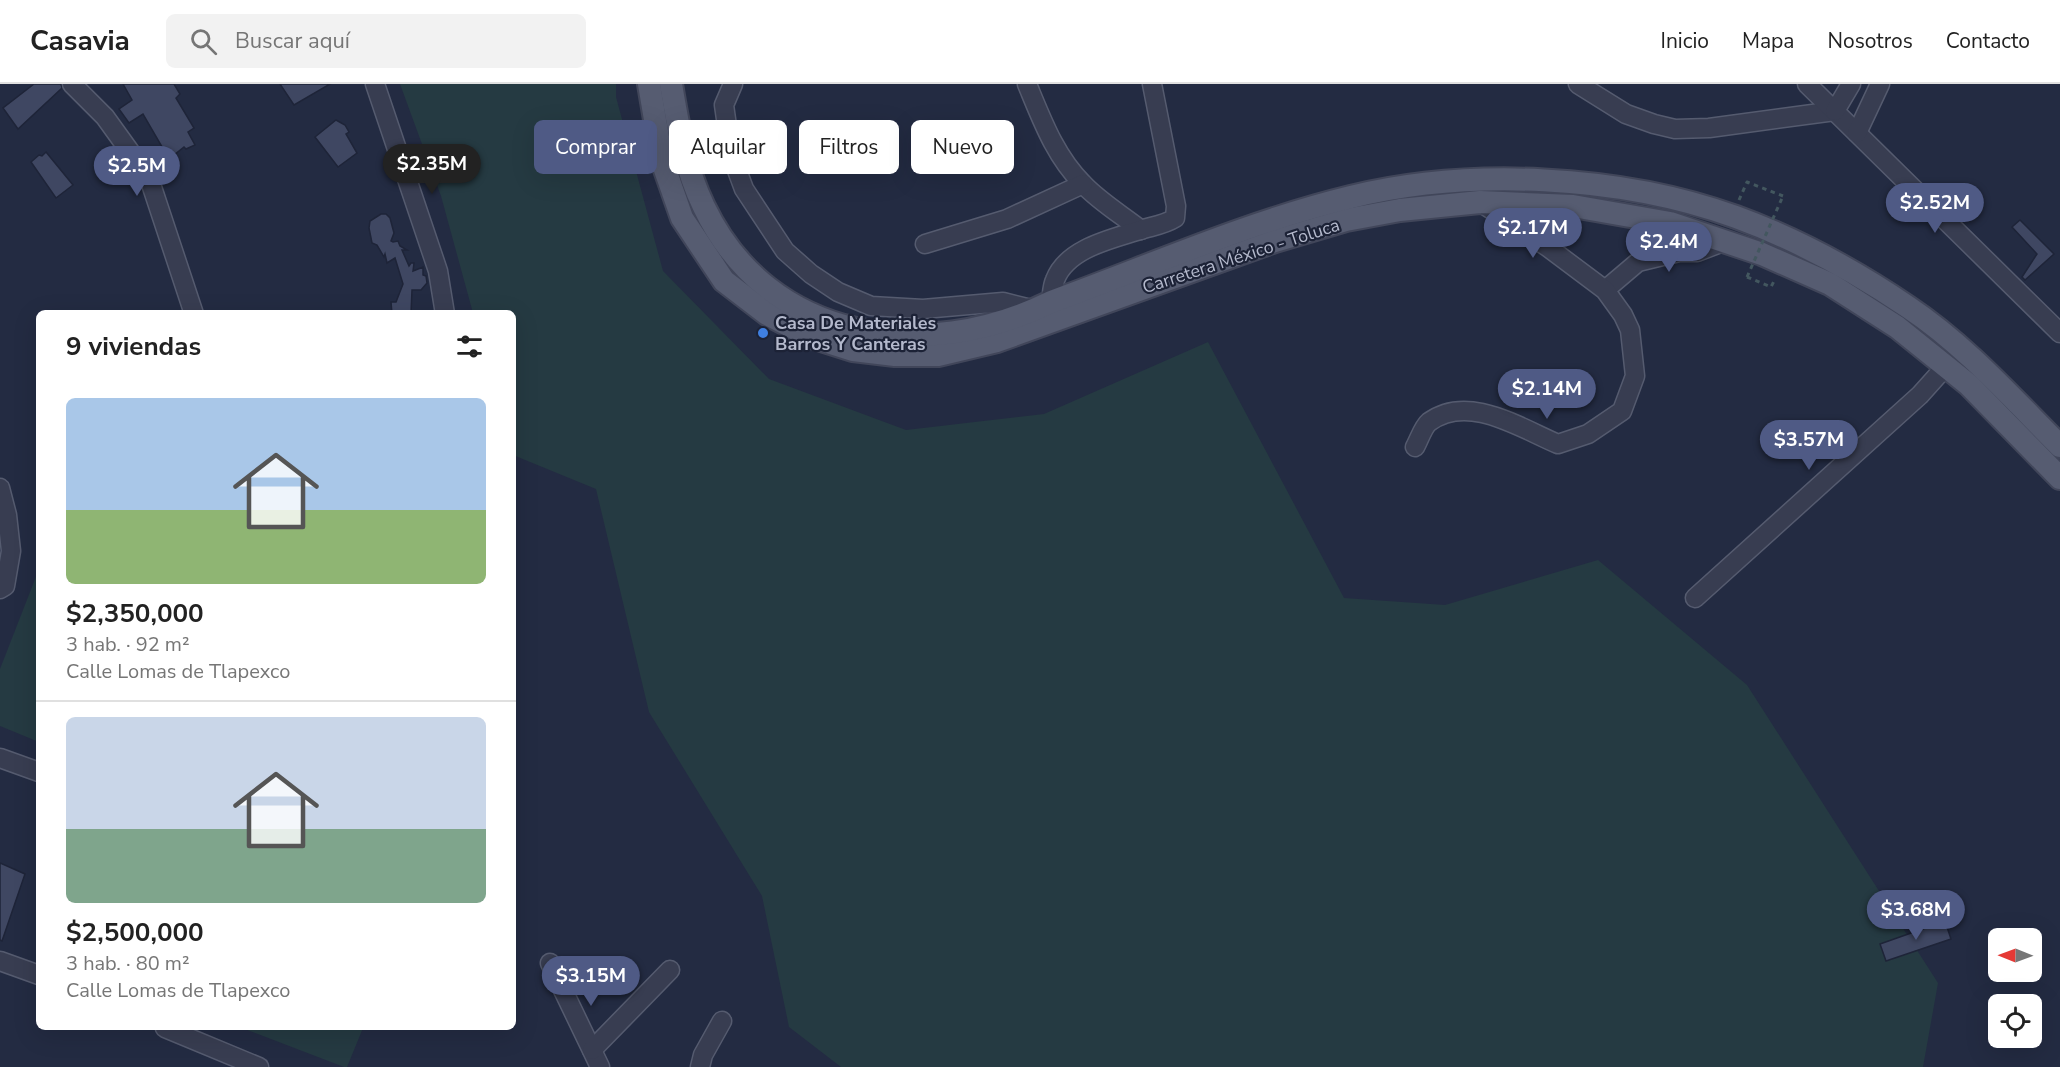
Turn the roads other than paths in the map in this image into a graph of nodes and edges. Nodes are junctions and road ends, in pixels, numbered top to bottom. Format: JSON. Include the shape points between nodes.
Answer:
{"nodes":[{"id":1,"x":72,"y":84,"type":"edge"},
{"id":2,"x":375,"y":84,"type":"edge"},
{"id":3,"x":649,"y":84,"type":"edge"},
{"id":4,"x":672,"y":84,"type":"edge"},
{"id":5,"x":733,"y":84,"type":"edge"},
{"id":6,"x":1027,"y":84,"type":"edge"},
{"id":7,"x":1152,"y":84,"type":"edge"},
{"id":8,"x":1578,"y":84,"type":"edge"},
{"id":9,"x":1807,"y":84,"type":"edge"},
{"id":10,"x":1851,"y":84,"type":"edge"},
{"id":11,"x":1880,"y":84,"type":"edge"},
{"id":12,"x":1835,"y":111,"type":"junction"},
{"id":13,"x":1857,"y":133,"type":"junction"},
{"id":14,"x":1083,"y":184,"type":"junction"},
{"id":15,"x":1480,"y":202,"type":"junction"},
{"id":16,"x":1141,"y":230,"type":"junction"},
{"id":17,"x":1723,"y":242,"type":"junction"},
{"id":18,"x":926,"y":244,"type":"dead end"},
{"id":19,"x":1605,"y":290,"type":"junction"},
{"id":20,"x":1043,"y":306,"type":"junction"},
{"id":21,"x":193,"y":310,"type":"edge"},
{"id":22,"x":445,"y":310,"type":"edge"},
{"id":23,"x":2060,"y":333,"type":"edge"},
{"id":24,"x":1946,"y":366,"type":"junction"},
{"id":25,"x":2060,"y":446,"type":"edge"},
{"id":26,"x":1415,"y":447,"type":"dead end"},
{"id":27,"x":2060,"y":478,"type":"edge"},
{"id":28,"x":0,"y":488,"type":"edge"},
{"id":29,"x":2,"y":588,"type":"edge"},
{"id":30,"x":1695,"y":598,"type":"dead end"},
{"id":31,"x":0,"y":758,"type":"edge"},
{"id":32,"x":36,"y":771,"type":"edge"},
{"id":33,"x":0,"y":961,"type":"edge"},
{"id":34,"x":550,"y":963,"type":"dead end"},
{"id":35,"x":670,"y":970,"type":"dead end"},
{"id":36,"x":36,"y":974,"type":"edge"},
{"id":37,"x":722,"y":1022,"type":"dead end"},
{"id":38,"x":176,"y":1030,"type":"edge"},
{"id":39,"x":592,"y":1050,"type":"junction"},
{"id":40,"x":259,"y":1067,"type":"edge"},
{"id":41,"x":600,"y":1067,"type":"edge"},
{"id":42,"x":700,"y":1067,"type":"edge"}],
"edges":[{"from":1,"to":21,"type":"street","via":[[105,117],[149,178]]},
{"from":2,"to":22,"type":"street","via":[[438,271]]},
{"from":3,"to":15,"type":"main road","name":"Carretera México - Toluca","via":[[662,161],[682,218],[724,281],[767,314],[808,336],[853,350],[939,355],[997,340],[1326,226],[1400,210]]},
{"from":4,"to":20,"type":"main road","name":"Carretera México - Toluca","via":[[682,148],[704,207],[733,253],[776,295],[826,321],[883,335],[964,330]]},
{"from":5,"to":20,"type":"street","via":[[724,114],[731,154],[744,189],[784,251],[811,274],[838,292],[871,306],[923,309],[1004,302]]},
{"from":6,"to":14,"type":"street","via":[[1052,142]]},
{"from":7,"to":16,"type":"street","via":[[1176,206],[1175,218]]},
{"from":8,"to":12,"type":"street","via":[[1626,114],[1676,129]]},
{"from":9,"to":12,"type":"street"},
{"from":10,"to":12,"type":"street"},
{"from":11,"to":13,"type":"street"},
{"from":12,"to":13,"type":"street"},
{"from":13,"to":23,"type":"street"},
{"from":14,"to":16,"type":"street"},
{"from":14,"to":18,"type":"street","via":[[1007,219]]},
{"from":15,"to":17,"type":"main road","name":"Carretera México - Toluca","via":[[1573,206],[1670,223]]},
{"from":15,"to":19,"type":"street"},
{"from":16,"to":20,"type":"street","via":[[1083,250],[1066,263]]},
{"from":17,"to":19,"type":"street","via":[[1697,252],[1679,252],[1638,262]]},
{"from":17,"to":24,"type":"main road","name":"Carretera México - Toluca","via":[[1762,254],[1830,284],[1897,327]]},
{"from":19,"to":26,"type":"street","via":[[1630,330],[1635,376],[1622,411],[1588,434],[1558,444],[1486,413],[1457,410],[1428,423]]},
{"from":20,"to":25,"type":"main road","name":"Carretera México - Toluca","via":[[1260,224],[1353,196],[1453,181],[1510,179],[1614,188],[1733,216],[1858,275],[1910,308],[1980,365]]},
{"from":24,"to":27,"type":"main road","name":"Carretera México - Toluca"},
{"from":24,"to":30,"type":"street","via":[[1920,395]]},
{"from":28,"to":29,"type":"street","via":[[10,551]]},
{"from":31,"to":32,"type":"street"},
{"from":33,"to":36,"type":"street"},
{"from":34,"to":39,"type":"street"},
{"from":35,"to":39,"type":"street"},
{"from":37,"to":42,"type":"street"},
{"from":38,"to":40,"type":"street"},
{"from":39,"to":41,"type":"street"}]}
